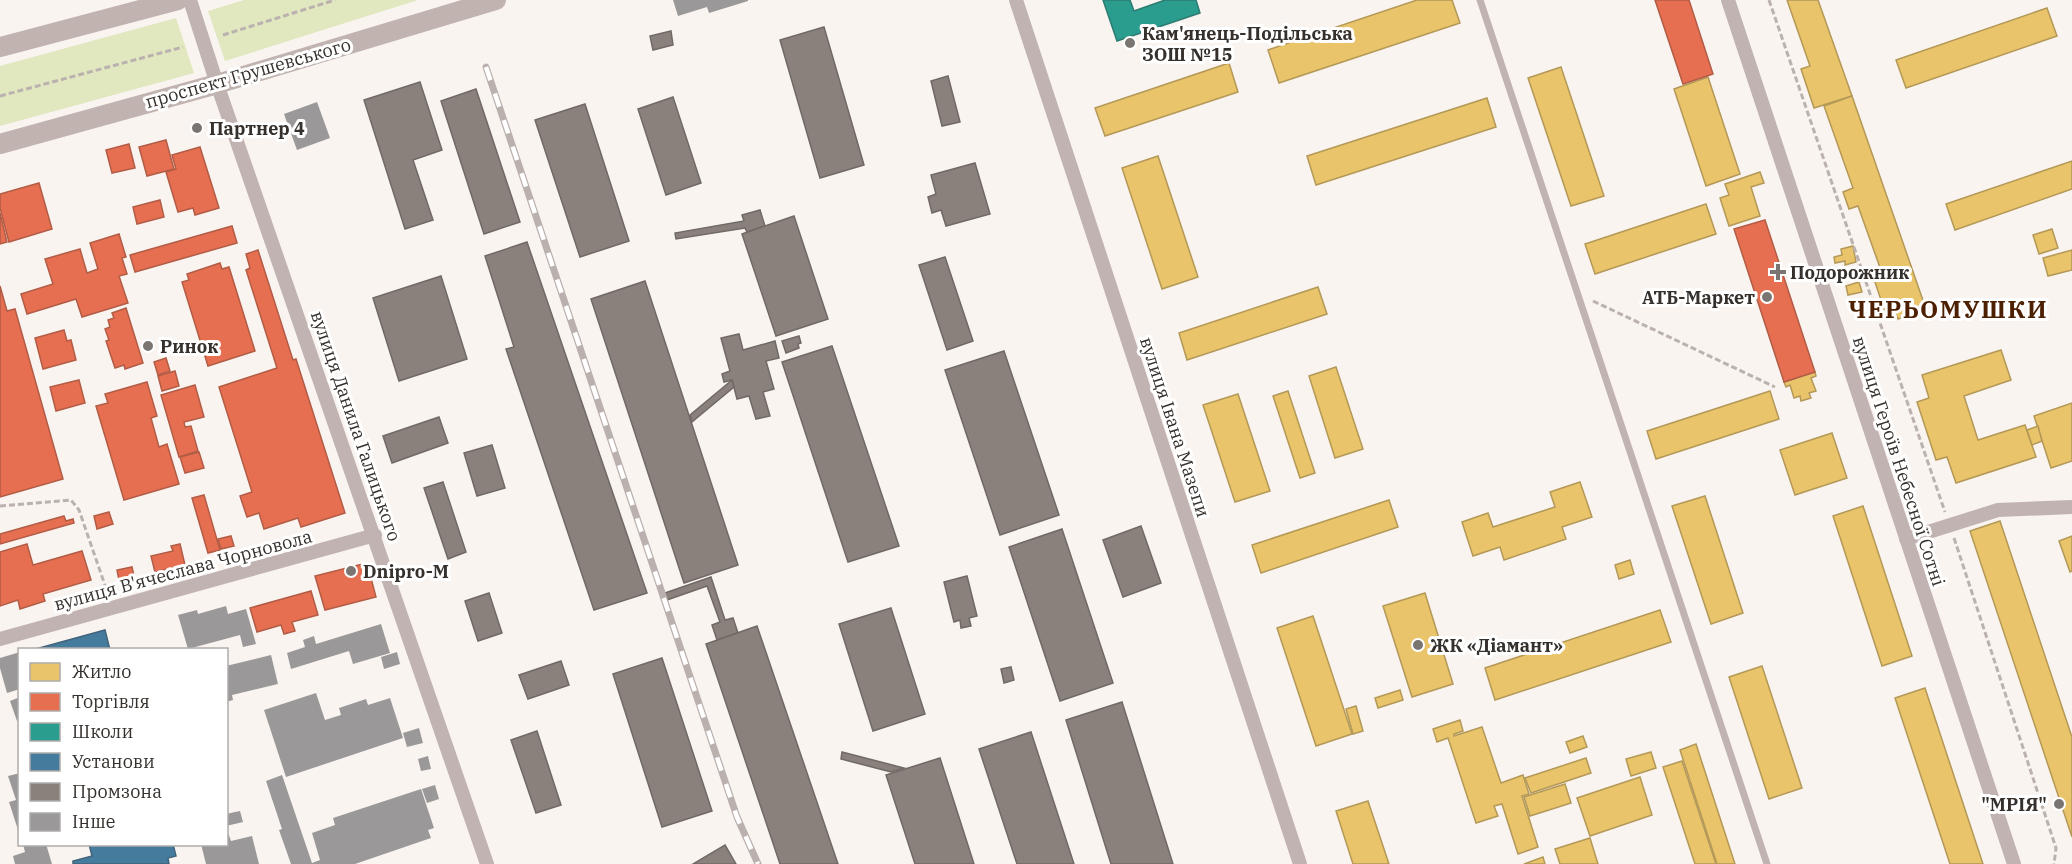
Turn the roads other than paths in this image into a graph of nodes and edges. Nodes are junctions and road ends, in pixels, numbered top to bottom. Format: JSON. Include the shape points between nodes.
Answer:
{"nodes":[{"id":1,"x":178,"y":0,"type":"edge"},
{"id":2,"x":190,"y":0,"type":"edge"},
{"id":3,"x":496,"y":0,"type":"edge"},
{"id":4,"x":1016,"y":0,"type":"edge"},
{"id":5,"x":1480,"y":0,"type":"edge"},
{"id":6,"x":1728,"y":0,"type":"edge"},
{"id":7,"x":0,"y":47,"type":"edge"},
{"id":8,"x":217,"y":84,"type":"junction"},
{"id":9,"x":0,"y":144,"type":"edge"},
{"id":10,"x":2072,"y":507,"type":"edge"},
{"id":11,"x":375,"y":535,"type":"junction"},
{"id":12,"x":1906,"y":539,"type":"junction"},
{"id":13,"x":0,"y":639,"type":"edge"},
{"id":14,"x":487,"y":864,"type":"edge"},
{"id":15,"x":1300,"y":864,"type":"edge"},
{"id":16,"x":1767,"y":864,"type":"edge"},
{"id":17,"x":2014,"y":864,"type":"edge"}],
"edges":[{"from":1,"to":7,"type":"main road"},
{"from":2,"to":8,"type":"street","name":"вулиця Данила Галицького"},
{"from":3,"to":8,"type":"main road","name":"проспект Грушевського"},
{"from":4,"to":15,"type":"street","name":"вулиця Івана Мазепи"},
{"from":5,"to":16,"type":"lane"},
{"from":6,"to":12,"type":"street","name":"вулиця Героїв Небесної Сотні"},
{"from":8,"to":9,"type":"main road","name":"проспект Грушевського"},
{"from":8,"to":11,"type":"street","name":"вулиця Данила Галицького"},
{"from":10,"to":12,"type":"street","via":[[1998,510]]},
{"from":11,"to":13,"type":"street","name":"вулиця В'ячеслава Чорновола"},
{"from":11,"to":14,"type":"street","name":"вулиця Данила Галицького"},
{"from":12,"to":17,"type":"street","name":"вулиця Героїв Небесної Сотні"}]}
